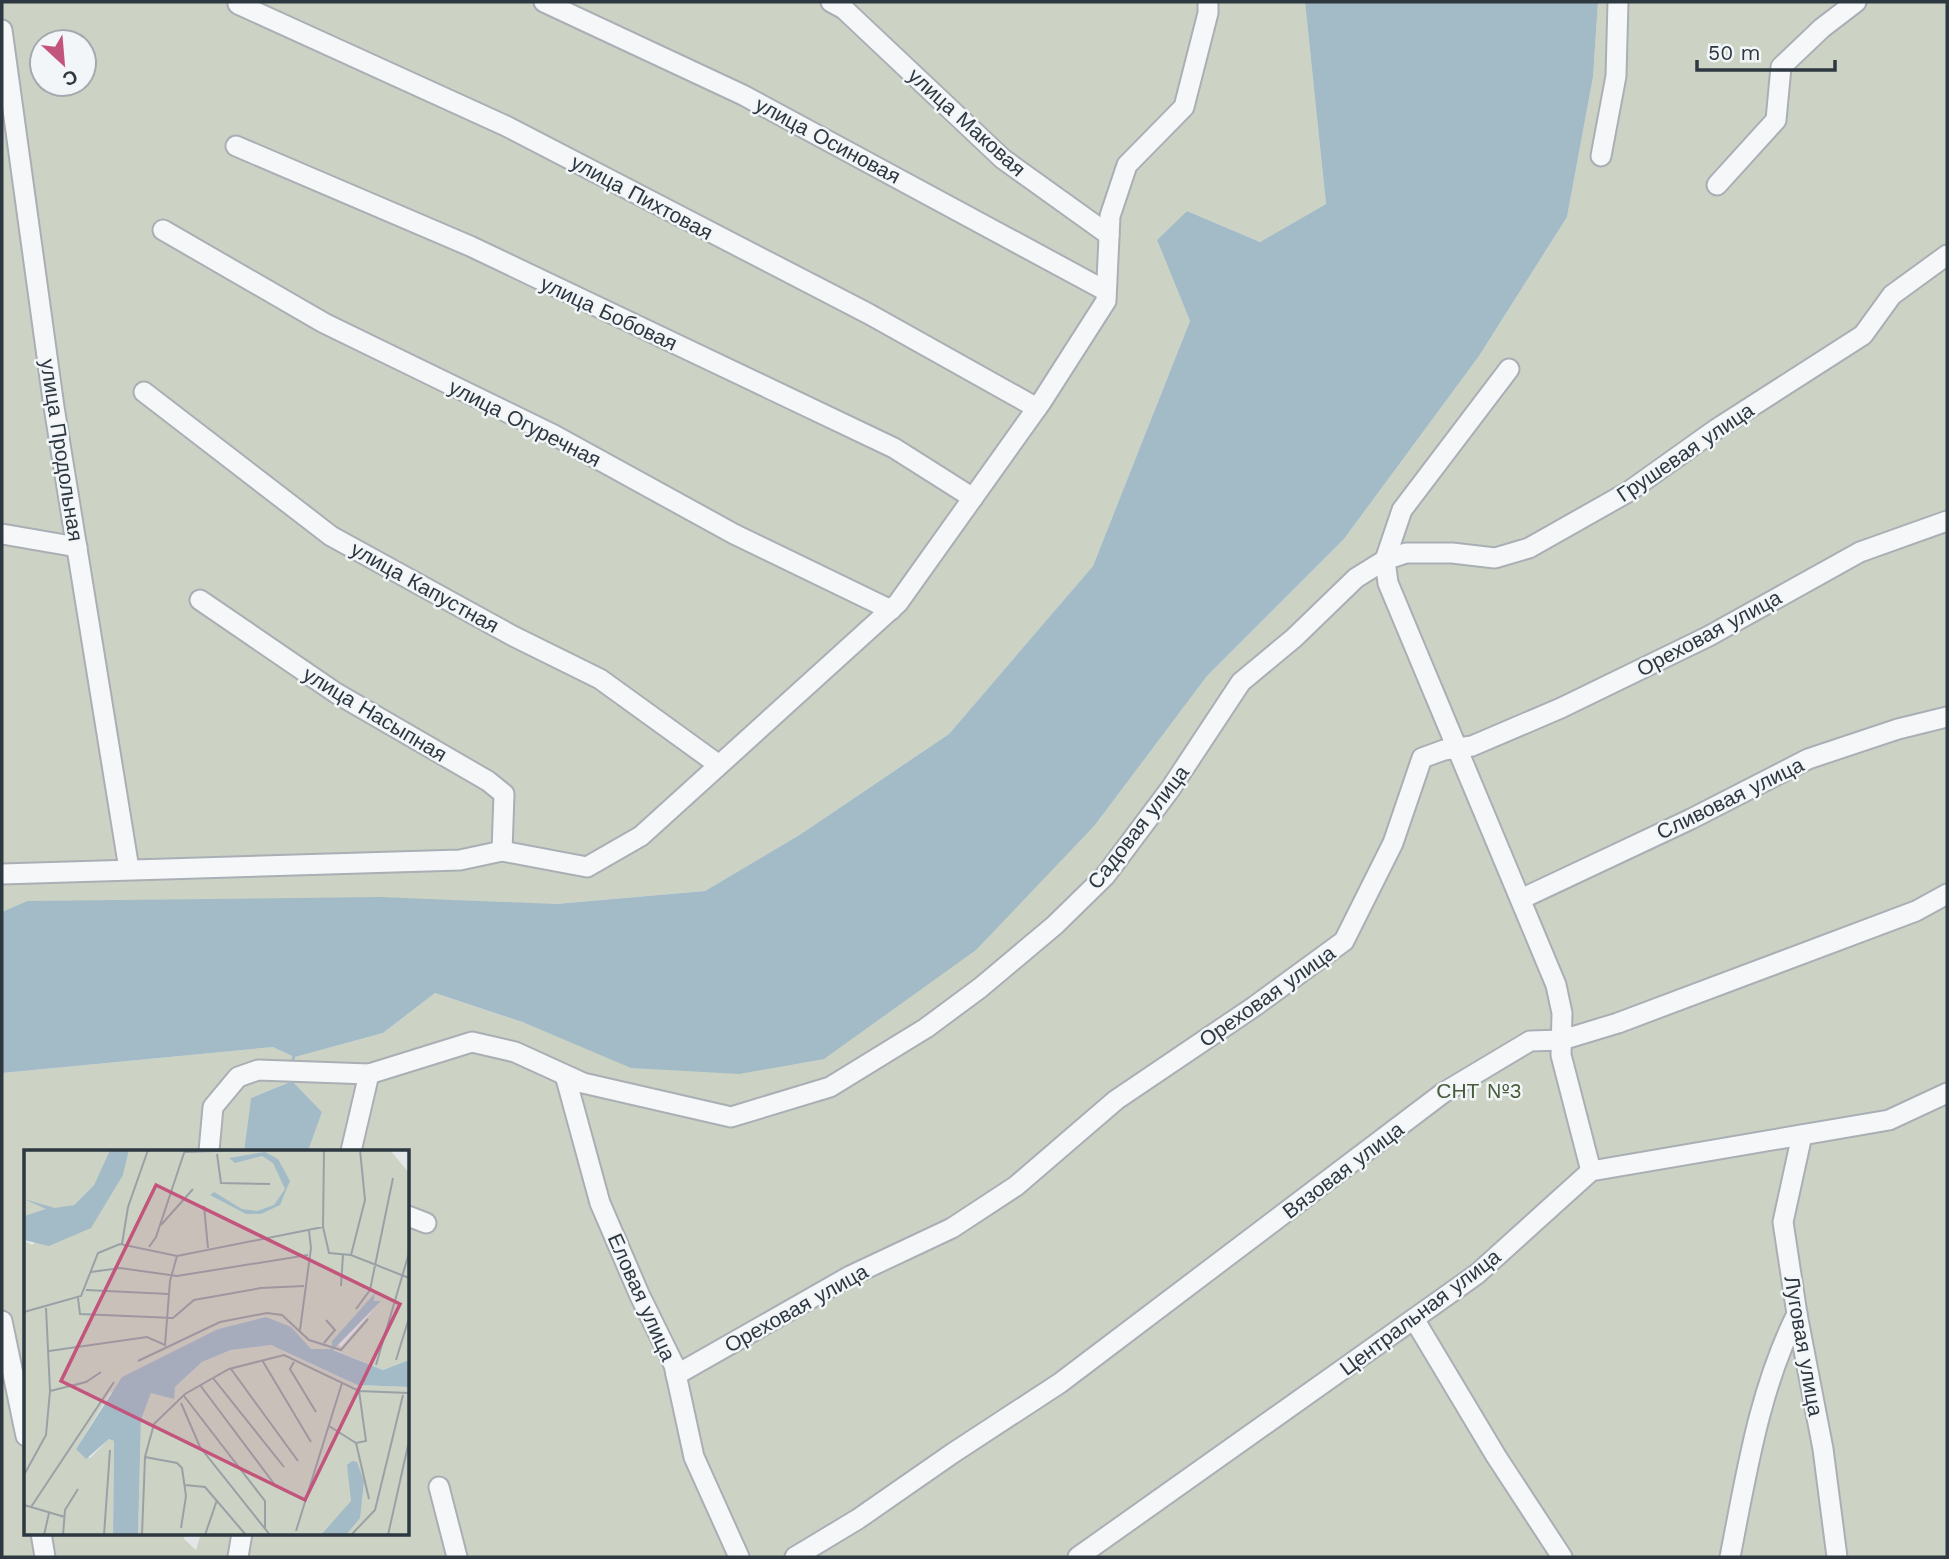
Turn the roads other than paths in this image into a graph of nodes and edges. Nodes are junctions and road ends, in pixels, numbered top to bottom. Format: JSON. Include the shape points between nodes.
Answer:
{"nodes":[{"id":1,"x":544,"y":2,"type":"edge"},
{"id":2,"x":831,"y":2,"type":"edge"},
{"id":3,"x":1208,"y":2,"type":"edge"},
{"id":4,"x":1618,"y":2,"type":"edge"},
{"id":5,"x":1856,"y":2,"type":"edge"},
{"id":6,"x":238,"y":4,"type":"dead end"},
{"id":7,"x":2,"y":30,"type":"edge"},
{"id":8,"x":236,"y":146,"type":"dead end"},
{"id":9,"x":1601,"y":156,"type":"dead end"},
{"id":10,"x":1717,"y":185,"type":"dead end"},
{"id":11,"x":163,"y":230,"type":"dead end"},
{"id":12,"x":1109,"y":235,"type":"junction"},
{"id":13,"x":1947,"y":255,"type":"edge"},
{"id":14,"x":1106,"y":291,"type":"junction"},
{"id":15,"x":1509,"y":369,"type":"dead end"},
{"id":16,"x":144,"y":392,"type":"dead end"},
{"id":17,"x":1037,"y":408,"type":"junction"},
{"id":18,"x":973,"y":498,"type":"junction"},
{"id":19,"x":1947,"y":521,"type":"edge"},
{"id":20,"x":2,"y":534,"type":"edge"},
{"id":21,"x":77,"y":547,"type":"junction"},
{"id":22,"x":1385,"y":559,"type":"junction"},
{"id":23,"x":200,"y":600,"type":"dead end"},
{"id":24,"x":891,"y":610,"type":"junction"},
{"id":25,"x":1947,"y":717,"type":"edge"},
{"id":26,"x":1459,"y":748,"type":"junction"},
{"id":27,"x":719,"y":765,"type":"junction"},
{"id":28,"x":502,"y":851,"type":"junction"},
{"id":29,"x":129,"y":869,"type":"junction"},
{"id":30,"x":2,"y":874,"type":"edge"},
{"id":31,"x":1947,"y":894,"type":"edge"},
{"id":32,"x":1521,"y":899,"type":"junction"},
{"id":33,"x":1562,"y":1040,"type":"junction"},
{"id":34,"x":369,"y":1074,"type":"junction"},
{"id":35,"x":565,"y":1075,"type":"junction"},
{"id":36,"x":1947,"y":1093,"type":"edge"},
{"id":37,"x":1802,"y":1135,"type":"junction"},
{"id":38,"x":209,"y":1150,"type":"edge"},
{"id":39,"x":351,"y":1150,"type":"edge"},
{"id":40,"x":1591,"y":1171,"type":"junction"},
{"id":41,"x":1797,"y":1314,"type":"junction"},
{"id":42,"x":1414,"y":1319,"type":"junction"},
{"id":43,"x":2,"y":1321,"type":"edge"},
{"id":44,"x":676,"y":1375,"type":"junction"},
{"id":45,"x":24,"y":1426,"type":"edge"},
{"id":46,"x":439,"y":1487,"type":"dead end"},
{"id":47,"x":41,"y":1534,"type":"edge"},
{"id":48,"x":242,"y":1534,"type":"edge"},
{"id":49,"x":45,"y":1557,"type":"edge"},
{"id":50,"x":237,"y":1557,"type":"edge"},
{"id":51,"x":457,"y":1557,"type":"edge"},
{"id":52,"x":739,"y":1557,"type":"edge"},
{"id":53,"x":795,"y":1557,"type":"edge"},
{"id":54,"x":1078,"y":1557,"type":"edge"},
{"id":55,"x":1562,"y":1557,"type":"edge"},
{"id":56,"x":1730,"y":1557,"type":"edge"},
{"id":57,"x":1837,"y":1557,"type":"edge"}],
"edges":[{"from":1,"to":14,"type":"street","name":"улица Осиновая","via":[[743,95]]},
{"from":2,"to":12,"type":"street","name":"улица Маковая","via":[[844,9],[1003,159]]},
{"from":3,"to":12,"type":"street","via":[[1184,107],[1127,165],[1110,216]]},
{"from":4,"to":9,"type":"street","via":[[1616,76]]},
{"from":5,"to":10,"type":"street","via":[[1781,67],[1776,120]]},
{"from":6,"to":17,"type":"street","name":"улица Пихтовая","via":[[506,126],[869,313]]},
{"from":7,"to":21,"type":"street","name":"улица Продольная"},
{"from":8,"to":18,"type":"street","name":"улица Бобовая","via":[[470,246],[894,449]]},
{"from":11,"to":24,"type":"street","name":"улица Огуречная","via":[[324,323],[554,435],[734,534]]},
{"from":12,"to":14,"type":"street"},
{"from":13,"to":22,"type":"street","name":"Грушевая улица","via":[[1892,295],[1863,335],[1628,492],[1529,548],[1495,558],[1406,553]]},
{"from":14,"to":17,"type":"street","via":[[1106,301]]},
{"from":15,"to":22,"type":"street","via":[[1402,510]]},
{"from":16,"to":27,"type":"street","name":"улица Капустная","via":[[331,536],[600,680]]},
{"from":17,"to":18,"type":"street"},
{"from":18,"to":24,"type":"street"},
{"from":19,"to":26,"type":"street","name":"Ореховая улица","via":[[1860,552],[1709,636],[1561,708]]},
{"from":20,"to":21,"type":"street"},
{"from":21,"to":29,"type":"street","name":"улица Продольная"},
{"from":22,"to":26,"type":"street","via":[[1388,583]]},
{"from":22,"to":35,"type":"street","name":"Садовая улица","via":[[1356,578],[1241,682],[1171,788],[1105,876],[980,988],[915,1035],[830,1087],[731,1117],[621,1093]]},
{"from":23,"to":28,"type":"street","name":"улица Насыпная","via":[[336,693],[488,781],[503,794]]},
{"from":24,"to":27,"type":"street"},
{"from":25,"to":32,"type":"street","name":"Сливовая улица","via":[[1808,759]]},
{"from":26,"to":32,"type":"street"},
{"from":26,"to":44,"type":"street","name":"Ореховая улица","via":[[1422,758],[1393,843],[1344,941],[1116,1100],[1016,1186],[952,1228],[850,1276]]},
{"from":27,"to":28,"type":"street","via":[[641,836],[587,867]]},
{"from":28,"to":29,"type":"street","via":[[460,860]]},
{"from":29,"to":30,"type":"street"},
{"from":31,"to":33,"type":"street","name":"Вязовая улица","via":[[1916,911]]},
{"from":32,"to":33,"type":"street","via":[[1556,985]]},
{"from":33,"to":40,"type":"street","via":[[1561,1055]]},
{"from":33,"to":53,"type":"street","name":"Вязовая улица","via":[[1530,1041],[1443,1093],[1060,1383]]},
{"from":34,"to":35,"type":"street","name":"Садовая улица","via":[[472,1042],[515,1052]]},
{"from":34,"to":38,"type":"street","name":"Садовая улица","via":[[258,1070],[238,1077],[213,1107]]},
{"from":34,"to":39,"type":"street"},
{"from":35,"to":44,"type":"street","name":"Еловая улица","via":[[600,1203]]},
{"from":36,"to":37,"type":"street","via":[[1889,1120]]},
{"from":37,"to":40,"type":"street"},
{"from":37,"to":41,"type":"street","name":"Луговая улица","via":[[1783,1222]]},
{"from":40,"to":42,"type":"street","name":"Центральная улица","via":[[1477,1274]]},
{"from":41,"to":56,"type":"street","via":[[1783,1343],[1751,1451]]},
{"from":41,"to":57,"type":"street","name":"Луговая улица","via":[[1823,1449]]},
{"from":42,"to":54,"type":"street","name":"Центральная улица"},
{"from":42,"to":55,"type":"street"},
{"from":43,"to":45,"type":"street"},
{"from":44,"to":52,"type":"street","name":"Еловая улица","via":[[694,1457]]},
{"from":46,"to":51,"type":"street"},
{"from":47,"to":49,"type":"street"},
{"from":48,"to":50,"type":"street"}]}
